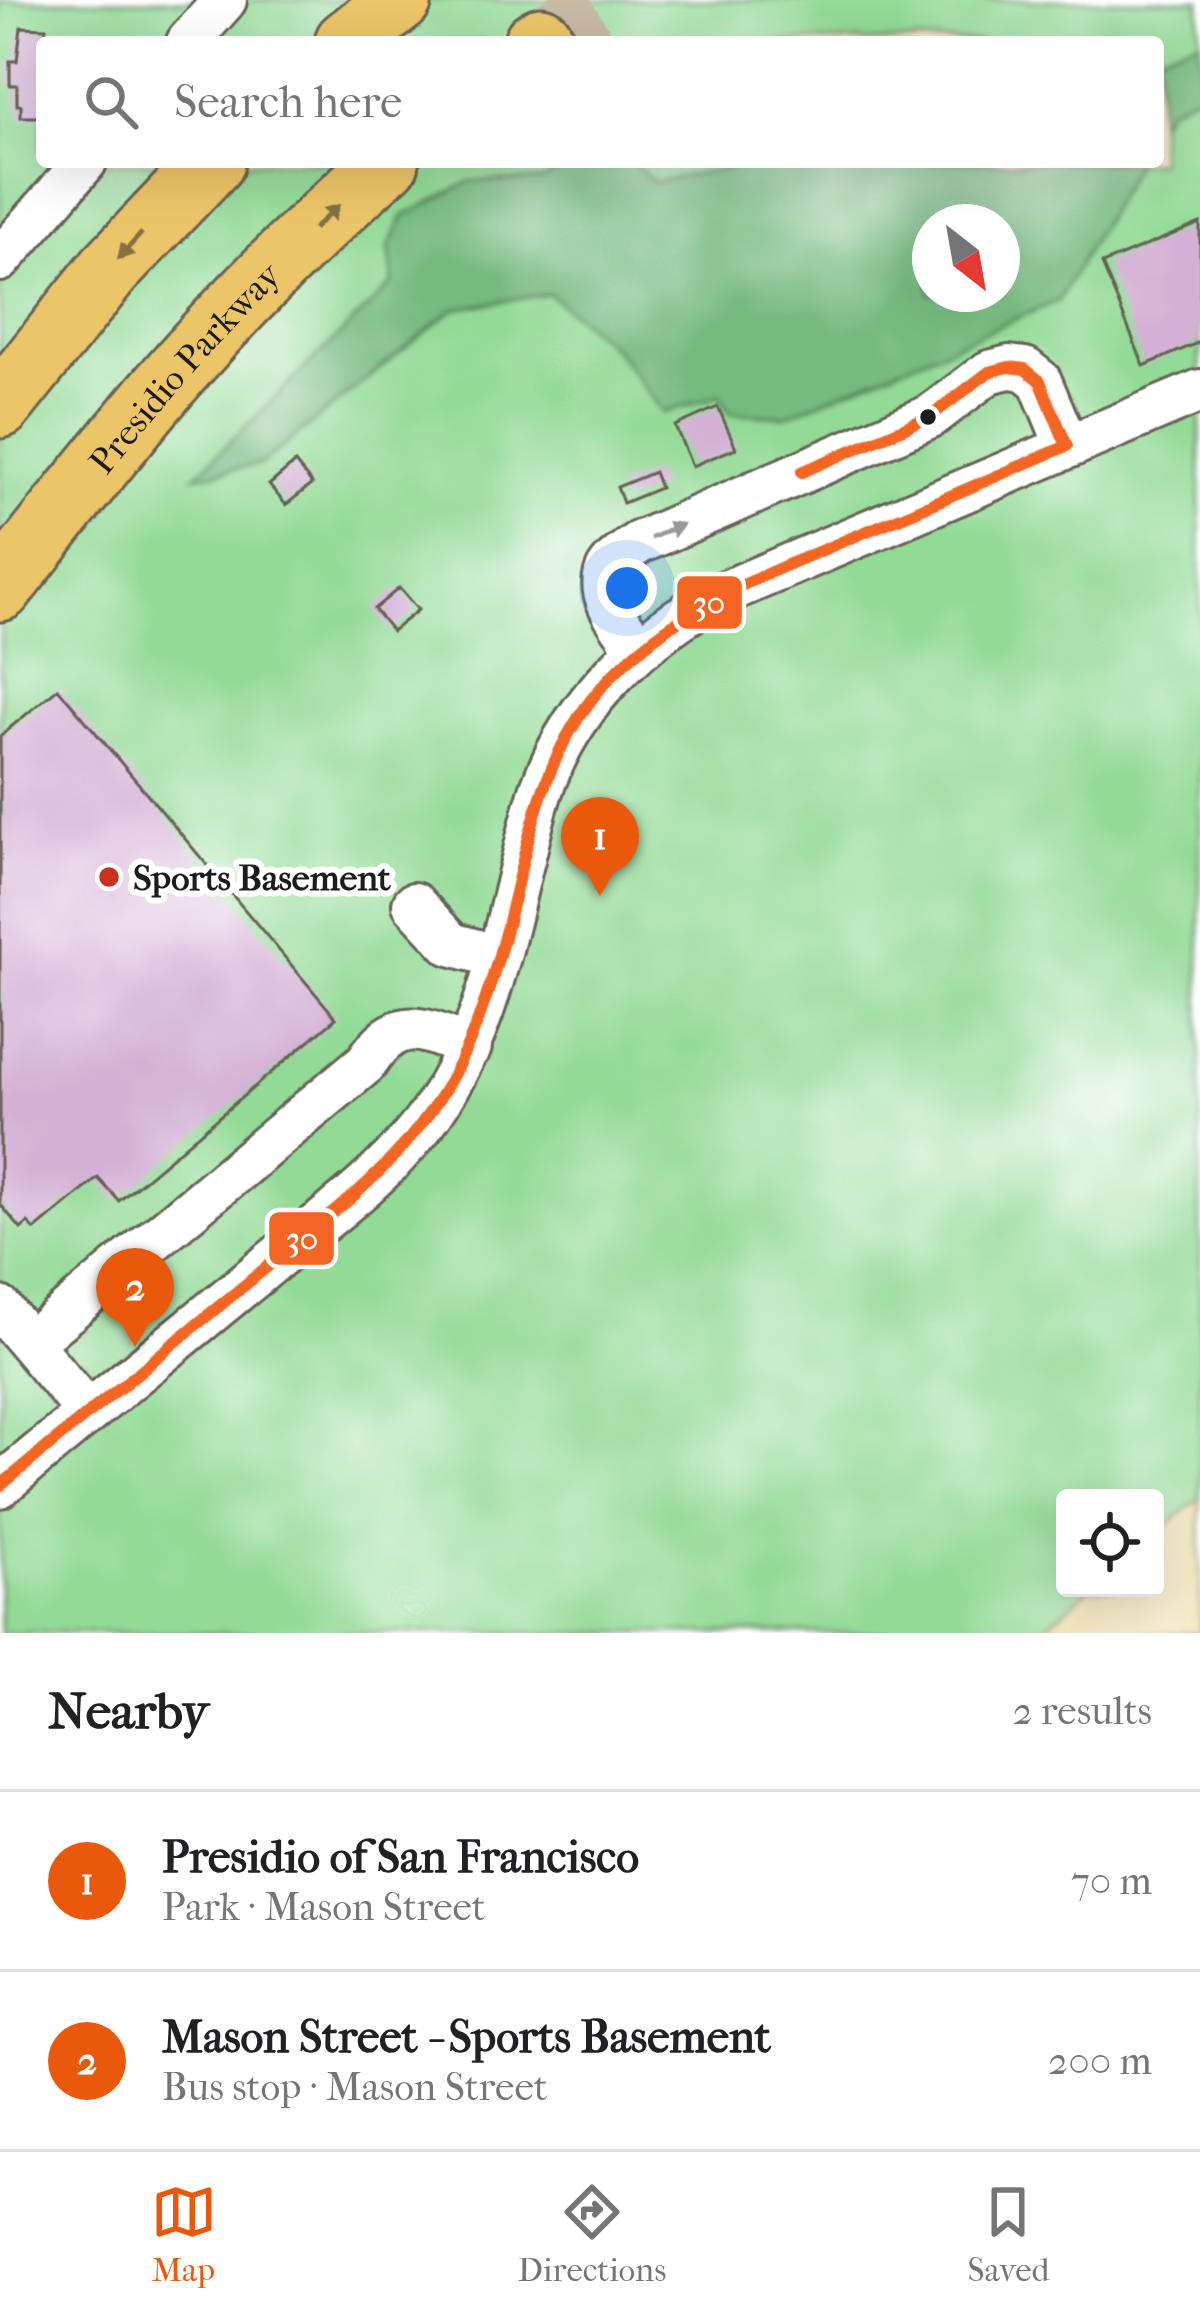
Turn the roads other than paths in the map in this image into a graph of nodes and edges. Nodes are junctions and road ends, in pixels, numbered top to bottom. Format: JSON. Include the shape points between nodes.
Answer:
{"nodes":[{"id":1,"x":225,"y":0,"type":"edge"},
{"id":2,"x":400,"y":0,"type":"edge"},
{"id":3,"x":193,"y":36,"type":"edge"},
{"id":4,"x":355,"y":36,"type":"edge"},
{"id":5,"x":80,"y":168,"type":"edge"},
{"id":6,"x":206,"y":168,"type":"edge"},
{"id":7,"x":380,"y":168,"type":"edge"},
{"id":8,"x":0,"y":260,"type":"edge"},
{"id":9,"x":1200,"y":391,"type":"edge"},
{"id":10,"x":0,"y":406,"type":"edge"},
{"id":11,"x":1067,"y":446,"type":"junction"},
{"id":12,"x":0,"y":589,"type":"edge"},
{"id":13,"x":638,"y":648,"type":"junction"},
{"id":14,"x":414,"y":904,"type":"dead end"},
{"id":15,"x":499,"y":957,"type":"junction"},
{"id":16,"x":470,"y":1047,"type":"junction"},
{"id":17,"x":0,"y":1308,"type":"edge"},
{"id":18,"x":30,"y":1343,"type":"junction"},
{"id":19,"x":88,"y":1413,"type":"junction"},
{"id":20,"x":0,"y":1486,"type":"edge"}],
"edges":[{"from":1,"to":3,"type":"street"},
{"from":2,"to":4,"type":"highway"},
{"from":5,"to":8,"type":"street"},
{"from":6,"to":10,"type":"highway","one_way":true,"via":[[109,270]]},
{"from":12,"to":7,"type":"highway","name":"Presidio Parkway","one_way":true,"via":[[226,317]]},
{"from":9,"to":11,"type":"street"},
{"from":11,"to":13,"type":"street","via":[[723,593]]},
{"from":13,"to":11,"type":"street","one_way":true,"via":[[604,589],[620,557],[931,416],[989,372],[1025,369],[1040,381]]},
{"from":13,"to":15,"type":"street","via":[[584,709],[543,784]]},
{"from":14,"to":15,"type":"street","via":[[452,944]]},
{"from":15,"to":16,"type":"street"},
{"from":16,"to":18,"type":"street","via":[[424,1030],[388,1034],[366,1063]]},
{"from":16,"to":19,"type":"street","via":[[391,1160]]},
{"from":17,"to":18,"type":"street"},
{"from":18,"to":19,"type":"street"},
{"from":19,"to":20,"type":"street"}]}
